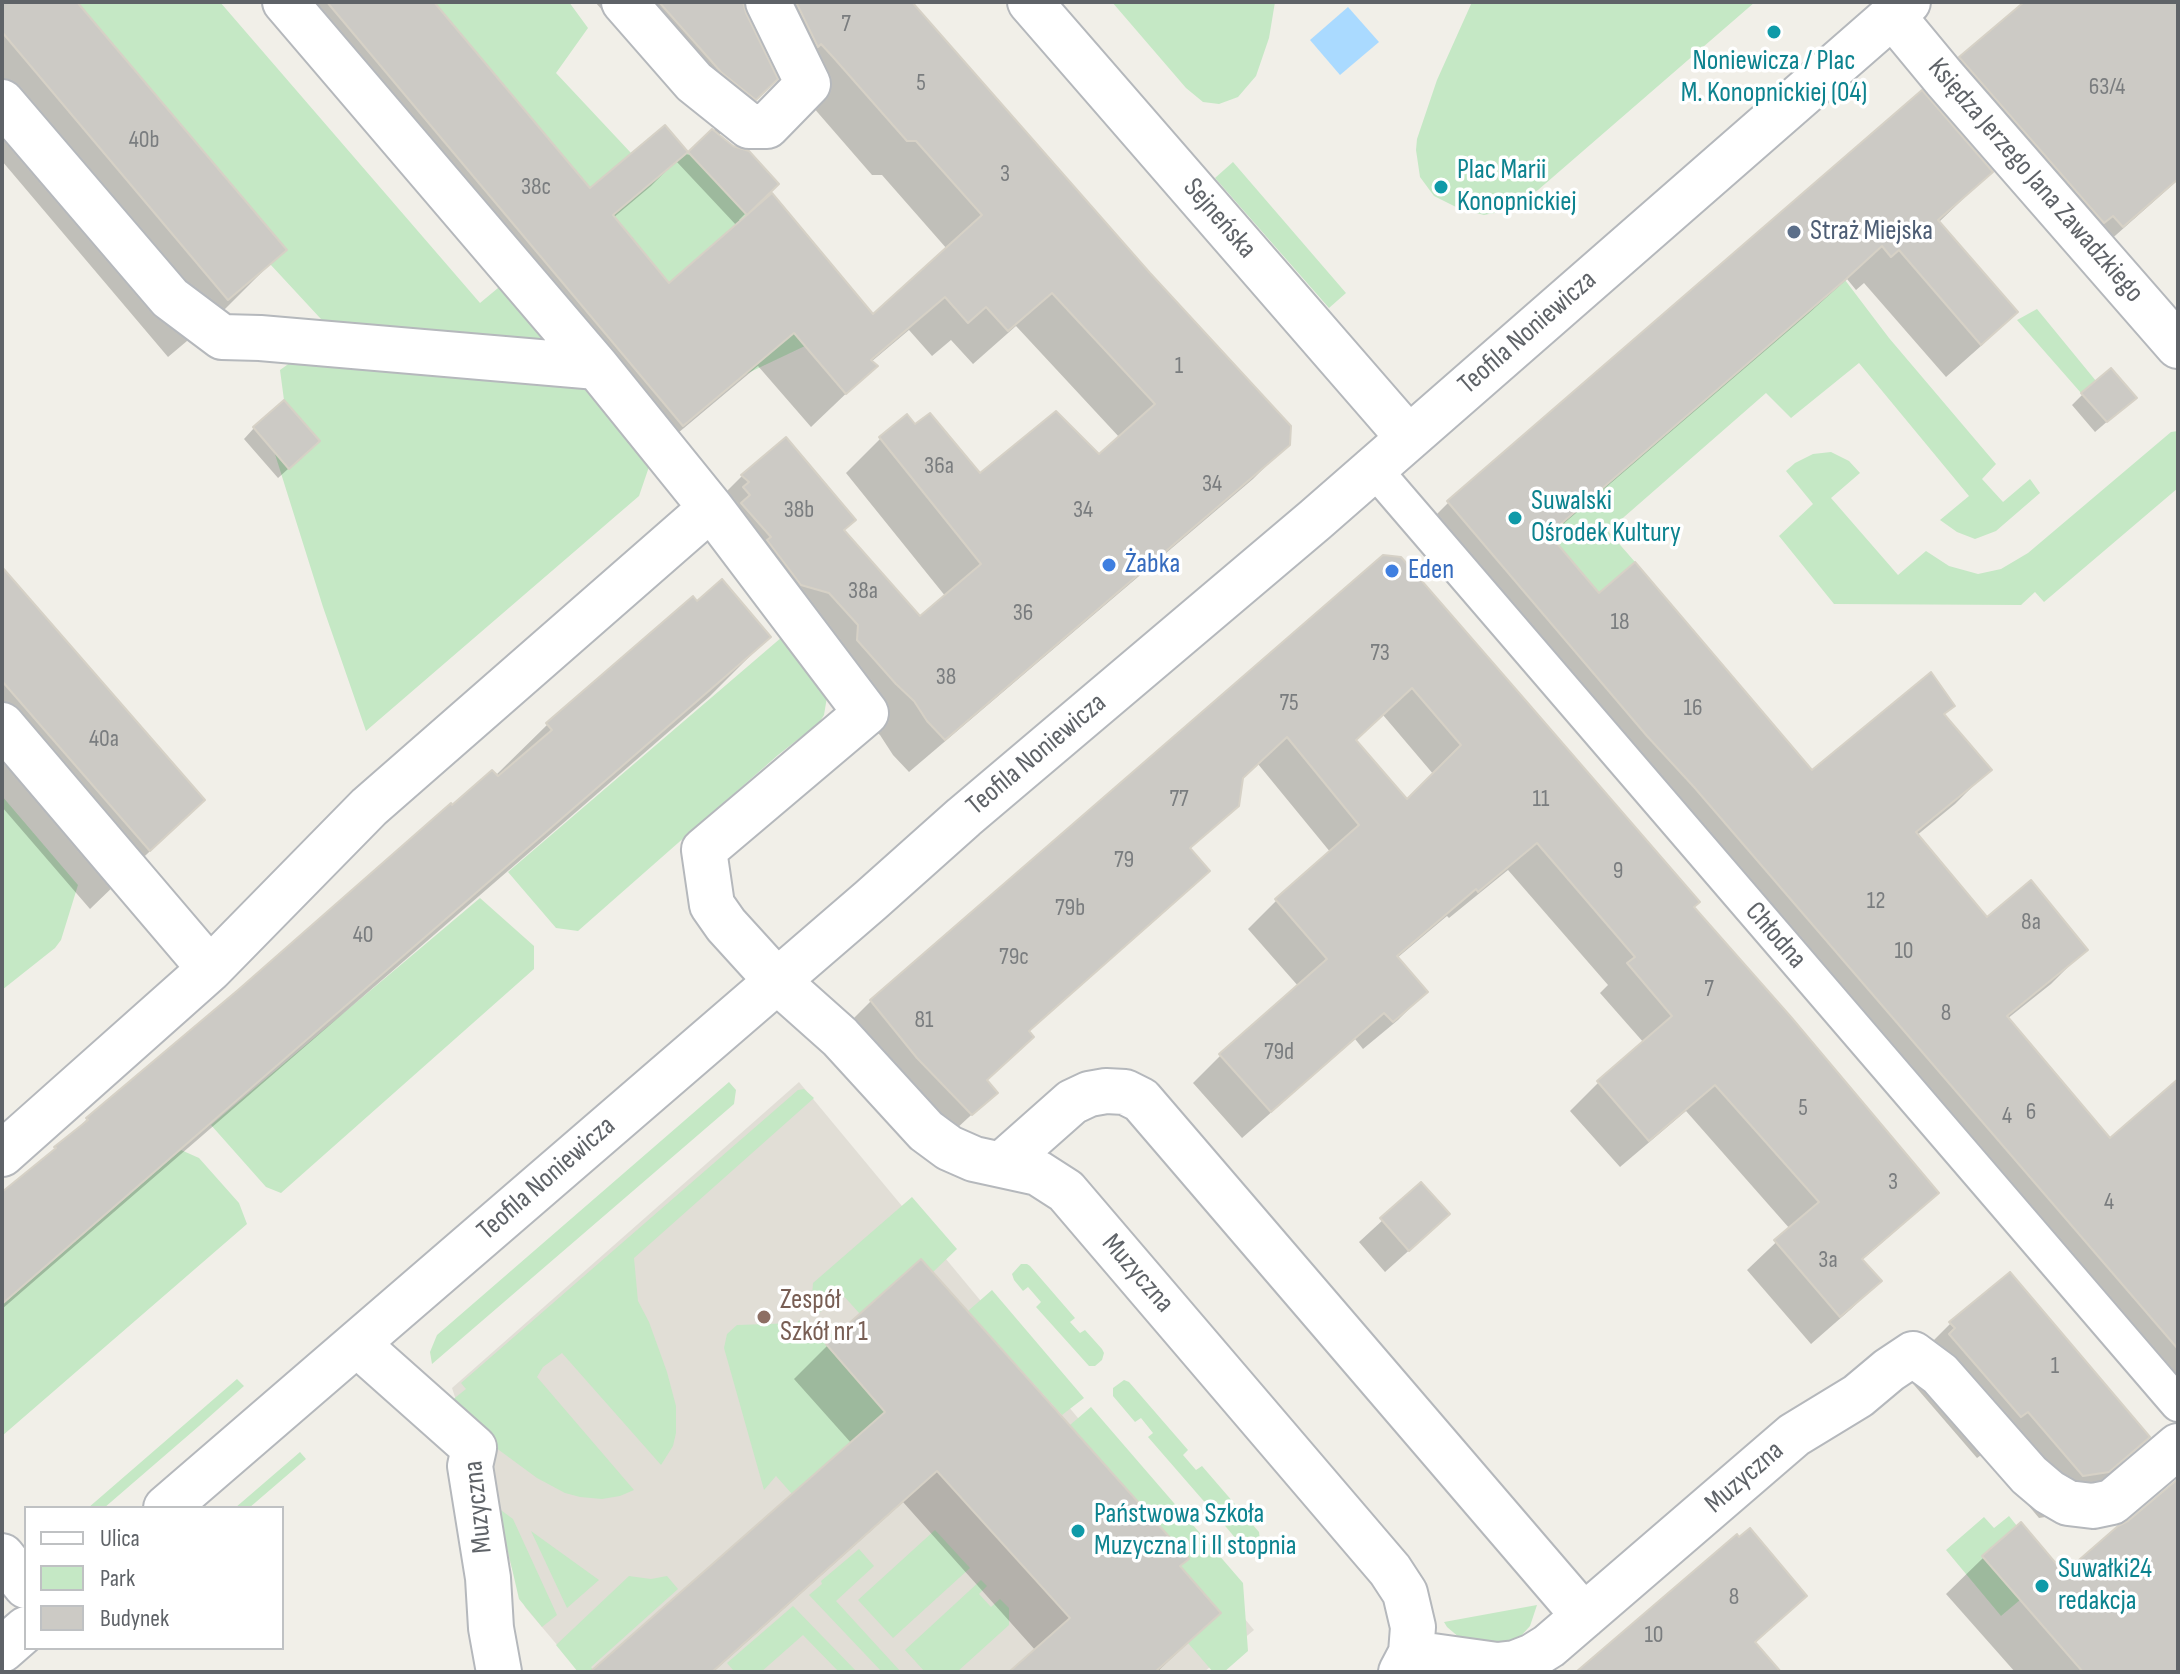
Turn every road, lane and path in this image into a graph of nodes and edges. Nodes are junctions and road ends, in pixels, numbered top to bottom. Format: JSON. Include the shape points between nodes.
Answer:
{"nodes":[{"id":1,"x":285,"y":2,"type":"edge"},
{"id":2,"x":624,"y":2,"type":"edge"},
{"id":3,"x":768,"y":2,"type":"edge"},
{"id":4,"x":1030,"y":2,"type":"edge"},
{"id":5,"x":1900,"y":9,"type":"edge"},
{"id":6,"x":2,"y":102,"type":"edge"},
{"id":7,"x":2178,"y":346,"type":"edge"},
{"id":8,"x":597,"y":367,"type":"junction"},
{"id":9,"x":1408,"y":437,"type":"junction"},
{"id":10,"x":1373,"y":468,"type":"junction"},
{"id":11,"x":711,"y":508,"type":"junction"},
{"id":12,"x":2,"y":725,"type":"edge"},
{"id":13,"x":210,"y":969,"type":"junction"},
{"id":14,"x":776,"y":980,"type":"junction"},
{"id":15,"x":2,"y":1154,"type":"edge"},
{"id":16,"x":1002,"y":1164,"type":"junction"},
{"id":17,"x":357,"y":1344,"type":"junction"},
{"id":18,"x":2178,"y":1404,"type":"edge"},
{"id":19,"x":2178,"y":1446,"type":"edge"},
{"id":20,"x":168,"y":1506,"type":"edge"},
{"id":21,"x":2,"y":1556,"type":"edge"},
{"id":22,"x":24,"y":1584,"type":"edge"},
{"id":23,"x":1584,"y":1616,"type":"junction"},
{"id":24,"x":24,"y":1631,"type":"edge"},
{"id":25,"x":2,"y":1650,"type":"edge"},
{"id":26,"x":1406,"y":1662,"type":"edge"},
{"id":27,"x":499,"y":1672,"type":"edge"}],
"edges":[{"from":1,"to":8,"type":"street"},
{"from":2,"to":3,"type":"street","via":[[694,82],[749,126],[767,126],[808,84]]},
{"from":4,"to":9,"type":"street","name":"Sejneńska"},
{"from":5,"to":7,"type":"street","name":"Księdza Jerzego Jana Zawadzkiego","via":[[1945,79]]},
{"from":5,"to":9,"type":"street","name":"Teofila Noniewicza"},
{"from":6,"to":8,"type":"street","via":[[170,298],[222,337]]},
{"from":8,"to":11,"type":"street"},
{"from":9,"to":10,"type":"street","name":"Teofila Noniewicza"},
{"from":10,"to":14,"type":"street","name":"Teofila Noniewicza"},
{"from":10,"to":18,"type":"street","name":"Chłodna"},
{"from":11,"to":13,"type":"street","via":[[369,807]]},
{"from":11,"to":14,"type":"street","name":"Muzyczna","via":[[866,713],[704,850],[712,905]]},
{"from":12,"to":13,"type":"street"},
{"from":13,"to":15,"type":"street"},
{"from":14,"to":16,"type":"street","name":"Muzyczna","via":[[840,1037],[926,1131],[974,1159]]},
{"from":14,"to":17,"type":"street","name":"Teofila Noniewicza"},
{"from":16,"to":23,"type":"street","via":[[1072,1102],[1089,1094],[1125,1092],[1141,1100]]},
{"from":16,"to":26,"type":"street","name":"Muzyczna","via":[[1038,1173],[1066,1191],[1390,1570],[1410,1609],[1413,1627]]},
{"from":17,"to":20,"type":"street","name":"Teofila Noniewicza"},
{"from":17,"to":27,"type":"street","name":"Muzyczna","via":[[474,1448],[470,1466]]},
{"from":19,"to":23,"type":"street","name":"Muzyczna","via":[[2112,1502],[2068,1503],[2029,1475],[1940,1374],[1913,1354],[1794,1435]]},
{"from":21,"to":22,"type":"street"},
{"from":23,"to":26,"type":"street","name":"Muzyczna","via":[[1549,1646],[1515,1663]]},
{"from":24,"to":25,"type":"street"}]}
